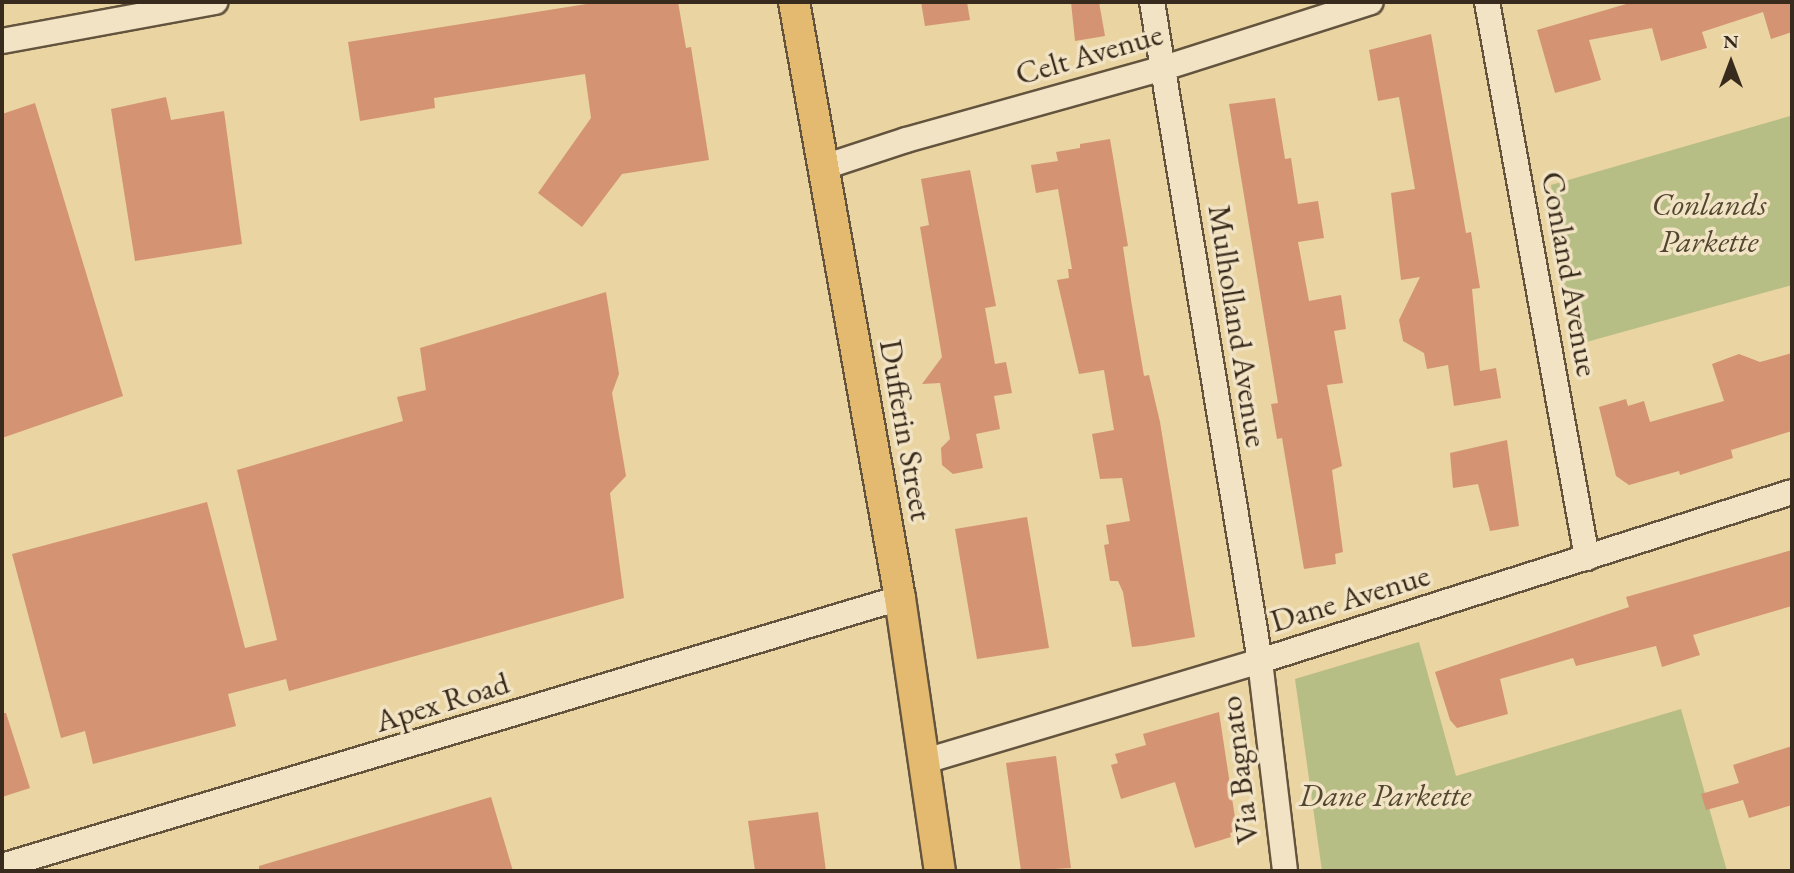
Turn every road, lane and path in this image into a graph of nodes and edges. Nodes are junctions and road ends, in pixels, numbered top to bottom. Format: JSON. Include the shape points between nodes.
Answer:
{"nodes":[{"id":1,"x":215,"y":2,"type":"edge"},
{"id":2,"x":794,"y":2,"type":"edge"},
{"id":3,"x":1152,"y":2,"type":"edge"},
{"id":4,"x":1371,"y":2,"type":"edge"},
{"id":5,"x":1487,"y":2,"type":"edge"},
{"id":6,"x":2,"y":41,"type":"edge"},
{"id":7,"x":1161,"y":69,"type":"junction"},
{"id":8,"x":824,"y":167,"type":"junction"},
{"id":9,"x":1792,"y":492,"type":"edge"},
{"id":10,"x":1587,"y":558,"type":"junction"},
{"id":11,"x":900,"y":598,"type":"junction"},
{"id":12,"x":1260,"y":661,"type":"junction"},
{"id":13,"x":925,"y":761,"type":"junction"},
{"id":14,"x":2,"y":866,"type":"edge"},
{"id":15,"x":940,"y":871,"type":"edge"},
{"id":16,"x":1284,"y":871,"type":"edge"}],
"edges":[{"from":1,"to":6,"type":"street"},
{"from":2,"to":8,"type":"main road","name":"Dufferin Street"},
{"from":3,"to":7,"type":"street","name":"Mulholland Avenue"},
{"from":4,"to":7,"type":"street","name":"Celt Avenue"},
{"from":5,"to":10,"type":"street","name":"Conland Avenue"},
{"from":7,"to":8,"type":"street","name":"Celt Avenue"},
{"from":7,"to":12,"type":"street","name":"Mulholland Avenue"},
{"from":8,"to":11,"type":"main road","name":"Dufferin Street"},
{"from":9,"to":10,"type":"street","name":"Dane Avenue"},
{"from":10,"to":12,"type":"street","name":"Dane Avenue"},
{"from":11,"to":13,"type":"main road","name":"Dufferin Street"},
{"from":11,"to":14,"type":"street","name":"Apex Road"},
{"from":12,"to":13,"type":"street","name":"Dane Avenue"},
{"from":12,"to":16,"type":"street","name":"Via Bagnato"},
{"from":13,"to":15,"type":"main road","name":"Dufferin Street"}]}
